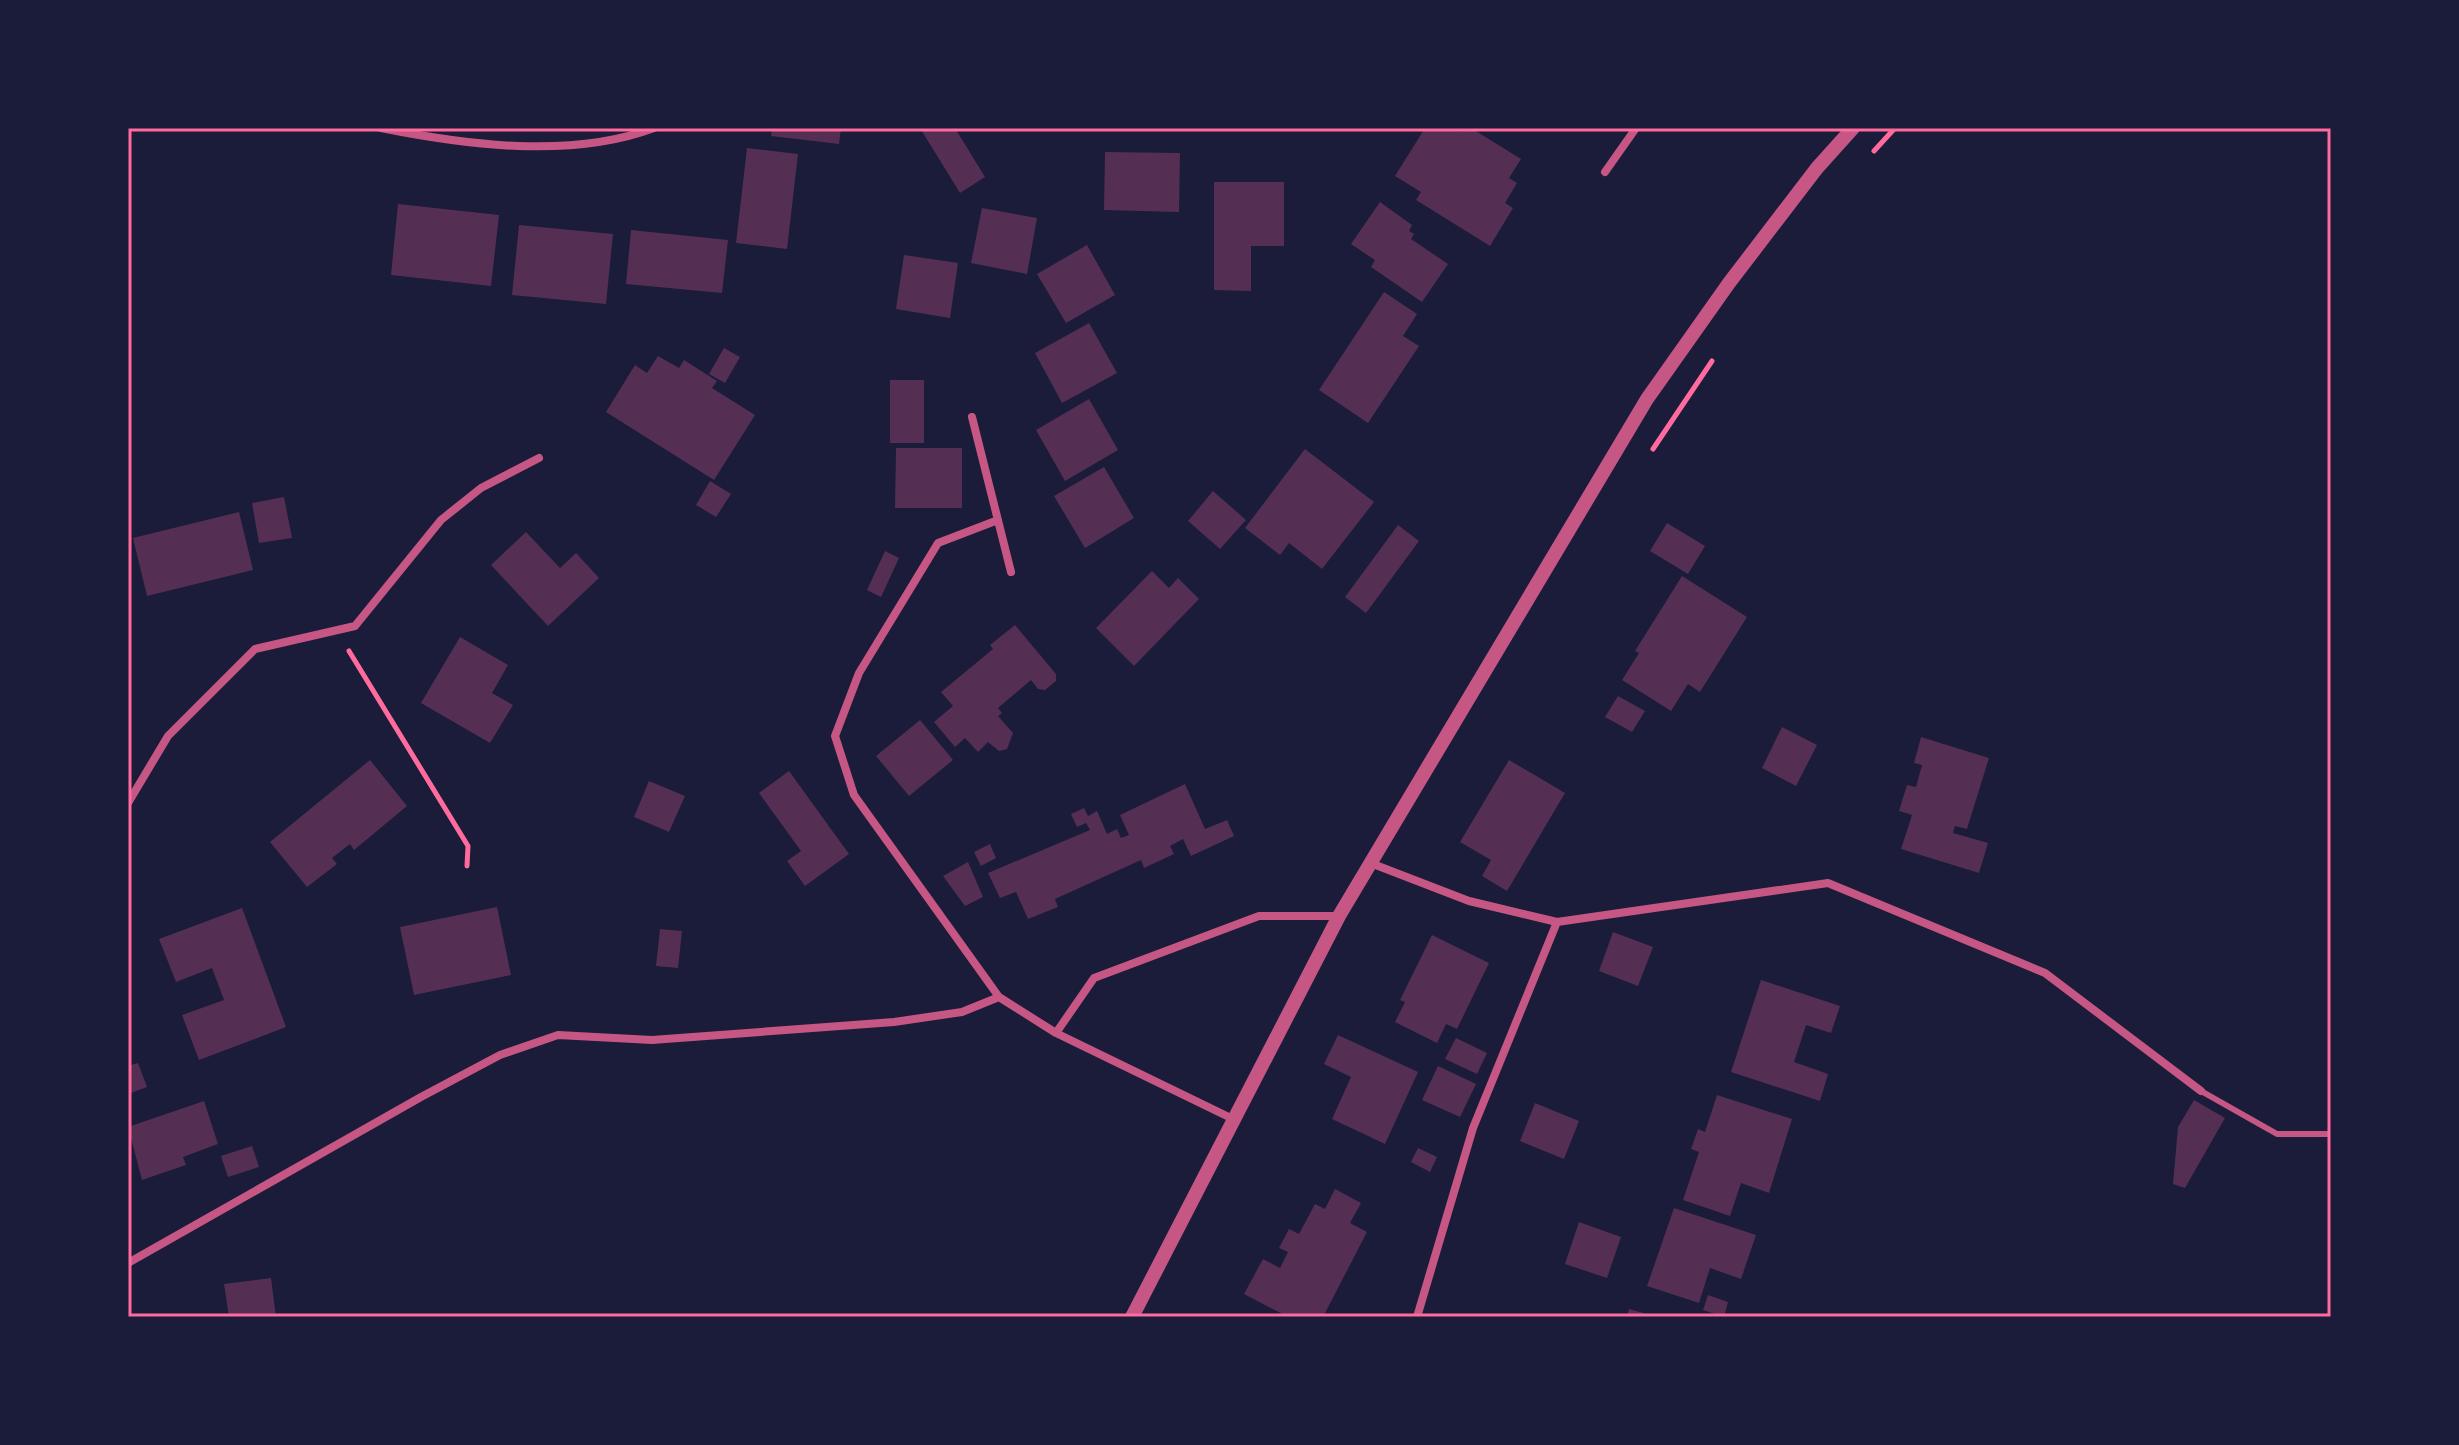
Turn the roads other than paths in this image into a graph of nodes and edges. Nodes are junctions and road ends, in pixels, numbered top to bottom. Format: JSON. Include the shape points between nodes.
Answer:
{"nodes":[{"id":1,"x":381,"y":128,"type":"edge"},
{"id":2,"x":654,"y":128,"type":"edge"},
{"id":3,"x":1636,"y":128,"type":"edge"},
{"id":4,"x":1853,"y":128,"type":"edge"},
{"id":5,"x":1605,"y":172,"type":"dead end"},
{"id":6,"x":972,"y":417,"type":"dead end"},
{"id":7,"x":539,"y":458,"type":"dead end"},
{"id":8,"x":998,"y":520,"type":"junction"},
{"id":9,"x":1011,"y":572,"type":"dead end"},
{"id":10,"x":128,"y":803,"type":"edge"},
{"id":11,"x":1373,"y":864,"type":"junction"},
{"id":12,"x":1339,"y":916,"type":"junction"},
{"id":13,"x":1557,"y":922,"type":"junction"},
{"id":14,"x":999,"y":997,"type":"junction"},
{"id":15,"x":1056,"y":1033,"type":"junction"},
{"id":16,"x":2201,"y":1091,"type":"joint"},
{"id":17,"x":1233,"y":1119,"type":"junction"},
{"id":18,"x":2331,"y":1134,"type":"edge"},
{"id":19,"x":128,"y":1263,"type":"edge"},
{"id":20,"x":1132,"y":1317,"type":"edge"},
{"id":21,"x":1417,"y":1317,"type":"edge"}],
"edges":[{"from":1,"to":2,"type":"street","via":[[561,145],[630,137]]},
{"from":3,"to":5,"type":"street"},
{"from":4,"to":11,"type":"street","via":[[1737,271],[1647,399]]},
{"from":6,"to":8,"type":"street"},
{"from":7,"to":10,"type":"street","via":[[481,488],[441,520],[355,626],[255,649],[168,736]]},
{"from":8,"to":9,"type":"street"},
{"from":8,"to":14,"type":"street","via":[[938,543],[859,673],[835,736],[854,795]]},
{"from":11,"to":12,"type":"street"},
{"from":11,"to":13,"type":"street","via":[[1469,901]]},
{"from":12,"to":15,"type":"street","via":[[1259,916],[1094,978]]},
{"from":12,"to":17,"type":"street"},
{"from":13,"to":16,"type":"street","via":[[1828,883],[2045,973]]},
{"from":13,"to":21,"type":"street","via":[[1473,1128]]},
{"from":14,"to":15,"type":"street"},
{"from":14,"to":19,"type":"street","via":[[962,1012],[894,1022],[652,1040],[558,1035],[500,1055]]},
{"from":15,"to":17,"type":"street"},
{"from":16,"to":18,"type":"lane","via":[[2277,1134]]},
{"from":17,"to":20,"type":"street"}]}
